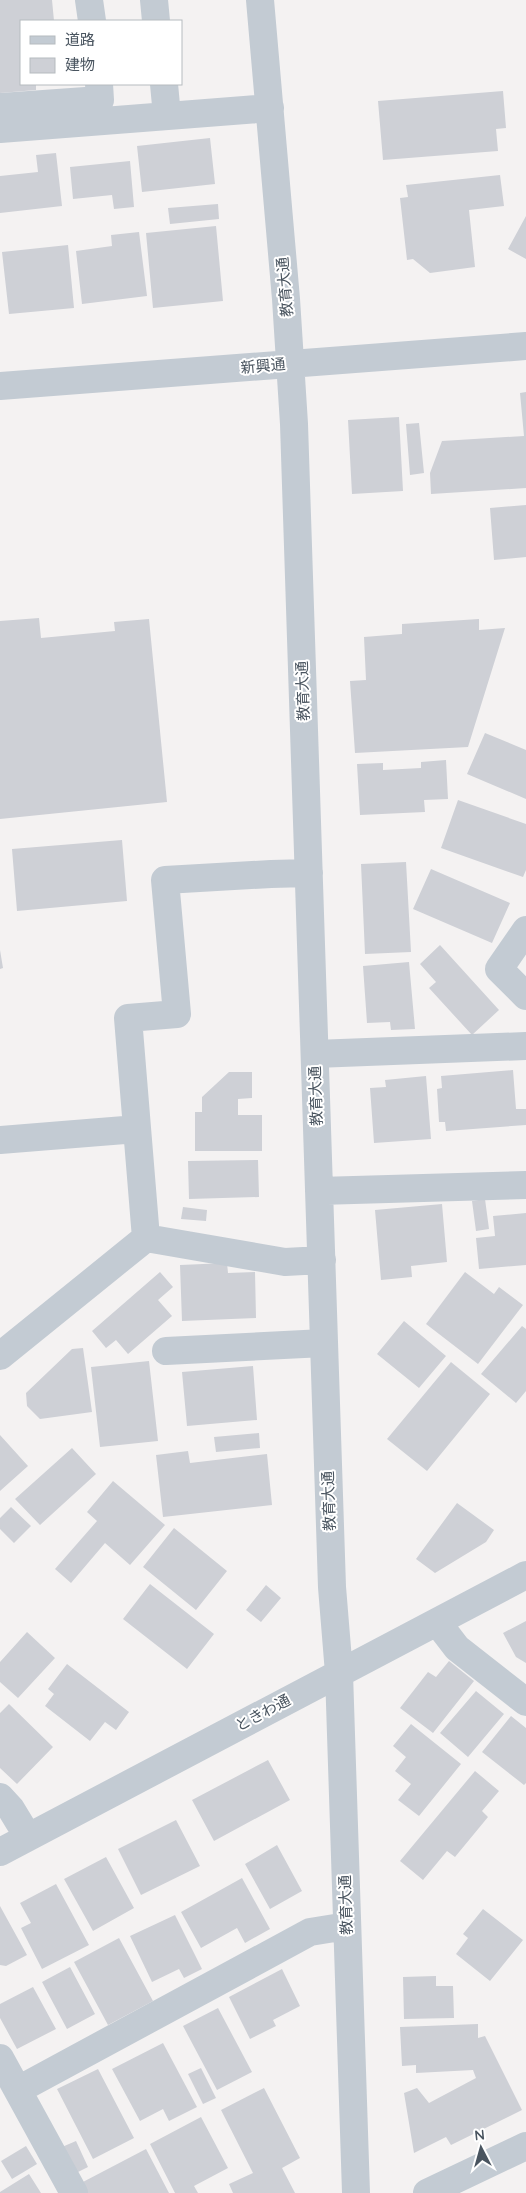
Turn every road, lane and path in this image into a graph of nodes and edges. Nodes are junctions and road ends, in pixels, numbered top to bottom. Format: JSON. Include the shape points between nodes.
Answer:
{"nodes":[{"id":1,"x":89,"y":0,"type":"edge"},
{"id":2,"x":154,"y":0,"type":"edge"},
{"id":3,"x":260,"y":0,"type":"edge"},
{"id":4,"x":92,"y":20,"type":"edge"},
{"id":5,"x":156,"y":20,"type":"edge"},
{"id":6,"x":99,"y":85,"type":"edge"},
{"id":7,"x":164,"y":85,"type":"edge"},
{"id":8,"x":0,"y":107,"type":"edge"},
{"id":9,"x":270,"y":108,"type":"junction"},
{"id":10,"x":167,"y":116,"type":"junction"},
{"id":11,"x":0,"y":129,"type":"edge"},
{"id":12,"x":526,"y":346,"type":"edge"},
{"id":13,"x":291,"y":364,"type":"junction"},
{"id":14,"x":0,"y":386,"type":"edge"},
{"id":15,"x":309,"y":874,"type":"junction"},
{"id":16,"x":526,"y":930,"type":"edge"},
{"id":17,"x":526,"y":996,"type":"edge"},
{"id":18,"x":526,"y":1046,"type":"edge"},
{"id":19,"x":315,"y":1054,"type":"junction"},
{"id":20,"x":137,"y":1129,"type":"junction"},
{"id":21,"x":0,"y":1140,"type":"edge"},
{"id":22,"x":526,"y":1185,"type":"edge"},
{"id":23,"x":319,"y":1191,"type":"junction"},
{"id":24,"x":146,"y":1238,"type":"junction"},
{"id":25,"x":322,"y":1260,"type":"junction"},
{"id":26,"x":324,"y":1343,"type":"junction"},
{"id":27,"x":166,"y":1351,"type":"dead end"},
{"id":28,"x":0,"y":1356,"type":"edge"},
{"id":29,"x":526,"y":1574,"type":"edge"},
{"id":30,"x":436,"y":1622,"type":"junction"},
{"id":31,"x":339,"y":1673,"type":"junction"},
{"id":32,"x":526,"y":1702,"type":"edge"},
{"id":33,"x":0,"y":1797,"type":"edge"},
{"id":34,"x":28,"y":1837,"type":"junction"},
{"id":35,"x":0,"y":1852,"type":"edge"},
{"id":36,"x":347,"y":1926,"type":"junction"},
{"id":37,"x":0,"y":2058,"type":"edge"},
{"id":38,"x":18,"y":2090,"type":"junction"},
{"id":39,"x":526,"y":2146,"type":"edge"},
{"id":40,"x":74,"y":2193,"type":"edge"},
{"id":41,"x":356,"y":2193,"type":"edge"},
{"id":42,"x":427,"y":2193,"type":"edge"}],
"edges":[{"from":1,"to":4,"type":"street"},
{"from":2,"to":5,"type":"street"},
{"from":3,"to":9,"type":"street","name":"教育大通"},
{"from":6,"to":8,"type":"street","via":[[100,100]]},
{"from":7,"to":10,"type":"street"},
{"from":9,"to":10,"type":"street"},
{"from":9,"to":13,"type":"street","name":"教育大通"},
{"from":10,"to":11,"type":"street"},
{"from":12,"to":13,"type":"street","name":"新興通"},
{"from":13,"to":14,"type":"street","name":"新興通"},
{"from":13,"to":15,"type":"street","name":"教育大通"},
{"from":15,"to":19,"type":"street","name":"教育大通"},
{"from":15,"to":20,"type":"street","via":[[165,880],[178,1014],[128,1018]]},
{"from":16,"to":17,"type":"street","via":[[499,969]]},
{"from":18,"to":19,"type":"street"},
{"from":19,"to":23,"type":"street","name":"教育大通"},
{"from":20,"to":21,"type":"street"},
{"from":20,"to":24,"type":"street"},
{"from":22,"to":23,"type":"street"},
{"from":23,"to":25,"type":"street","name":"教育大通"},
{"from":24,"to":25,"type":"street","via":[[285,1262]]},
{"from":24,"to":28,"type":"street"},
{"from":25,"to":26,"type":"street","name":"教育大通"},
{"from":26,"to":27,"type":"street"},
{"from":26,"to":31,"type":"street","name":"教育大通","via":[[332,1587]]},
{"from":29,"to":30,"type":"street","name":"ときわ通"},
{"from":30,"to":31,"type":"street","name":"ときわ通"},
{"from":30,"to":32,"type":"street","via":[[457,1648]]},
{"from":31,"to":34,"type":"street","name":"ときわ通"},
{"from":31,"to":36,"type":"street","name":"教育大通"},
{"from":33,"to":34,"type":"street"},
{"from":34,"to":35,"type":"street","name":"ときわ通"},
{"from":36,"to":38,"type":"street","via":[[310,1932]]},
{"from":36,"to":41,"type":"street","name":"教育大通"},
{"from":37,"to":38,"type":"street"},
{"from":38,"to":40,"type":"street"},
{"from":39,"to":42,"type":"street"}]}
